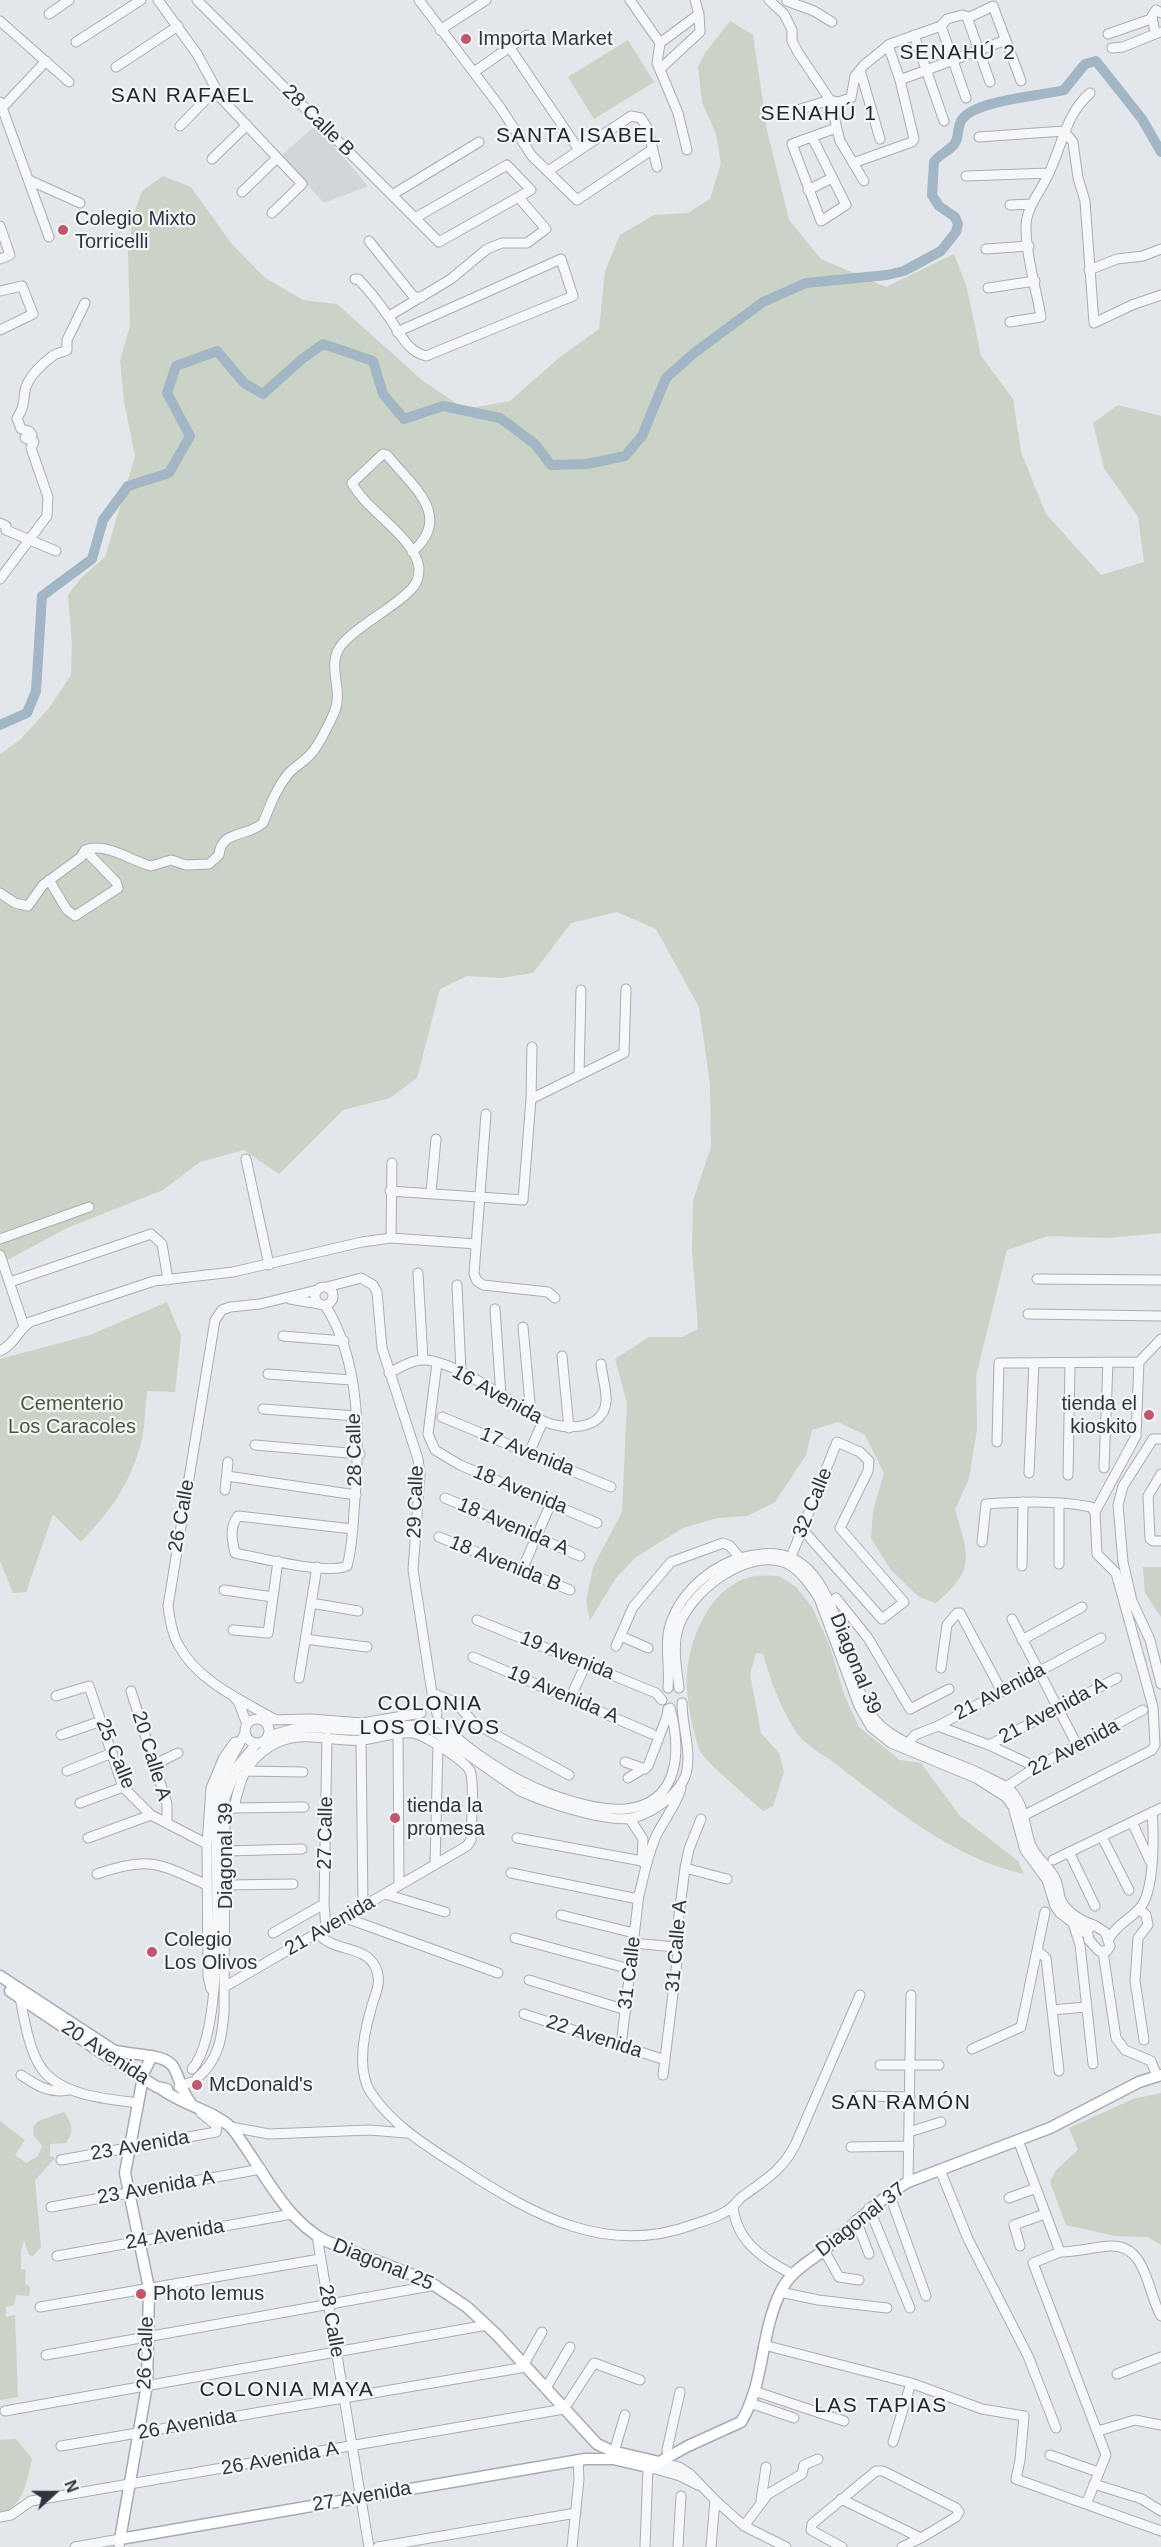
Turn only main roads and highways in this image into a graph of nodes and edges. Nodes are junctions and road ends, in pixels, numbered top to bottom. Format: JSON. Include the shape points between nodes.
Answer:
{"nodes":[{"id":1,"x":0,"y":1976,"type":"edge"},
{"id":2,"x":0,"y":1984,"type":"edge"},
{"id":3,"x":152,"y":2056,"type":"junction"},
{"id":4,"x":1159,"y":2075,"type":"edge"},
{"id":5,"x":143,"y":2079,"type":"junction"},
{"id":6,"x":179,"y":2087,"type":"junction"},
{"id":7,"x":160,"y":2088,"type":"junction"},
{"id":8,"x":190,"y":2103,"type":"junction"},
{"id":9,"x":600,"y":2452,"type":"junction"},
{"id":10,"x":664,"y":2459,"type":"junction"},
{"id":11,"x":648,"y":2467,"type":"joint"},
{"id":12,"x":120,"y":2543,"type":"edge"}],
"edges":[{"from":1,"to":3,"type":"main road","name":"20 Avenida","via":[[113,2050]]},
{"from":2,"to":5,"type":"main road","name":"20 Avenida"},
{"from":3,"to":5,"type":"main road","name":"26 Calle"},
{"from":3,"to":6,"type":"main road","name":"20 Avenida","via":[[173,2066]]},
{"from":4,"to":10,"type":"main road","name":"Diagonal 37","via":[[1050,2128],[908,2182],[869,2208],[792,2274],[780,2292],[754,2391],[742,2420]]},
{"from":5,"to":7,"type":"main road","name":"20 Avenida"},
{"from":5,"to":12,"type":"main road","name":"26 Calle","via":[[125,2173],[149,2288],[147,2385]]},
{"from":6,"to":7,"type":"main road","name":"20 Avenida"},
{"from":6,"to":8,"type":"main road","name":"Diagonal 25"},
{"from":7,"to":8,"type":"main road","name":"Diagonal 25"},
{"from":8,"to":9,"type":"main road","name":"Diagonal 25","via":[[231,2127],[292,2214],[316,2236],[436,2285],[467,2307],[546,2388]]},
{"from":9,"to":10,"type":"main road","name":"Diagonal 25"},
{"from":9,"to":11,"type":"main road","name":"27 Avenida"},
{"from":9,"to":12,"type":"main road","name":"27 Avenida","via":[[578,2460]]},
{"from":10,"to":11,"type":"main road","name":"Diagonal 37"}]}
